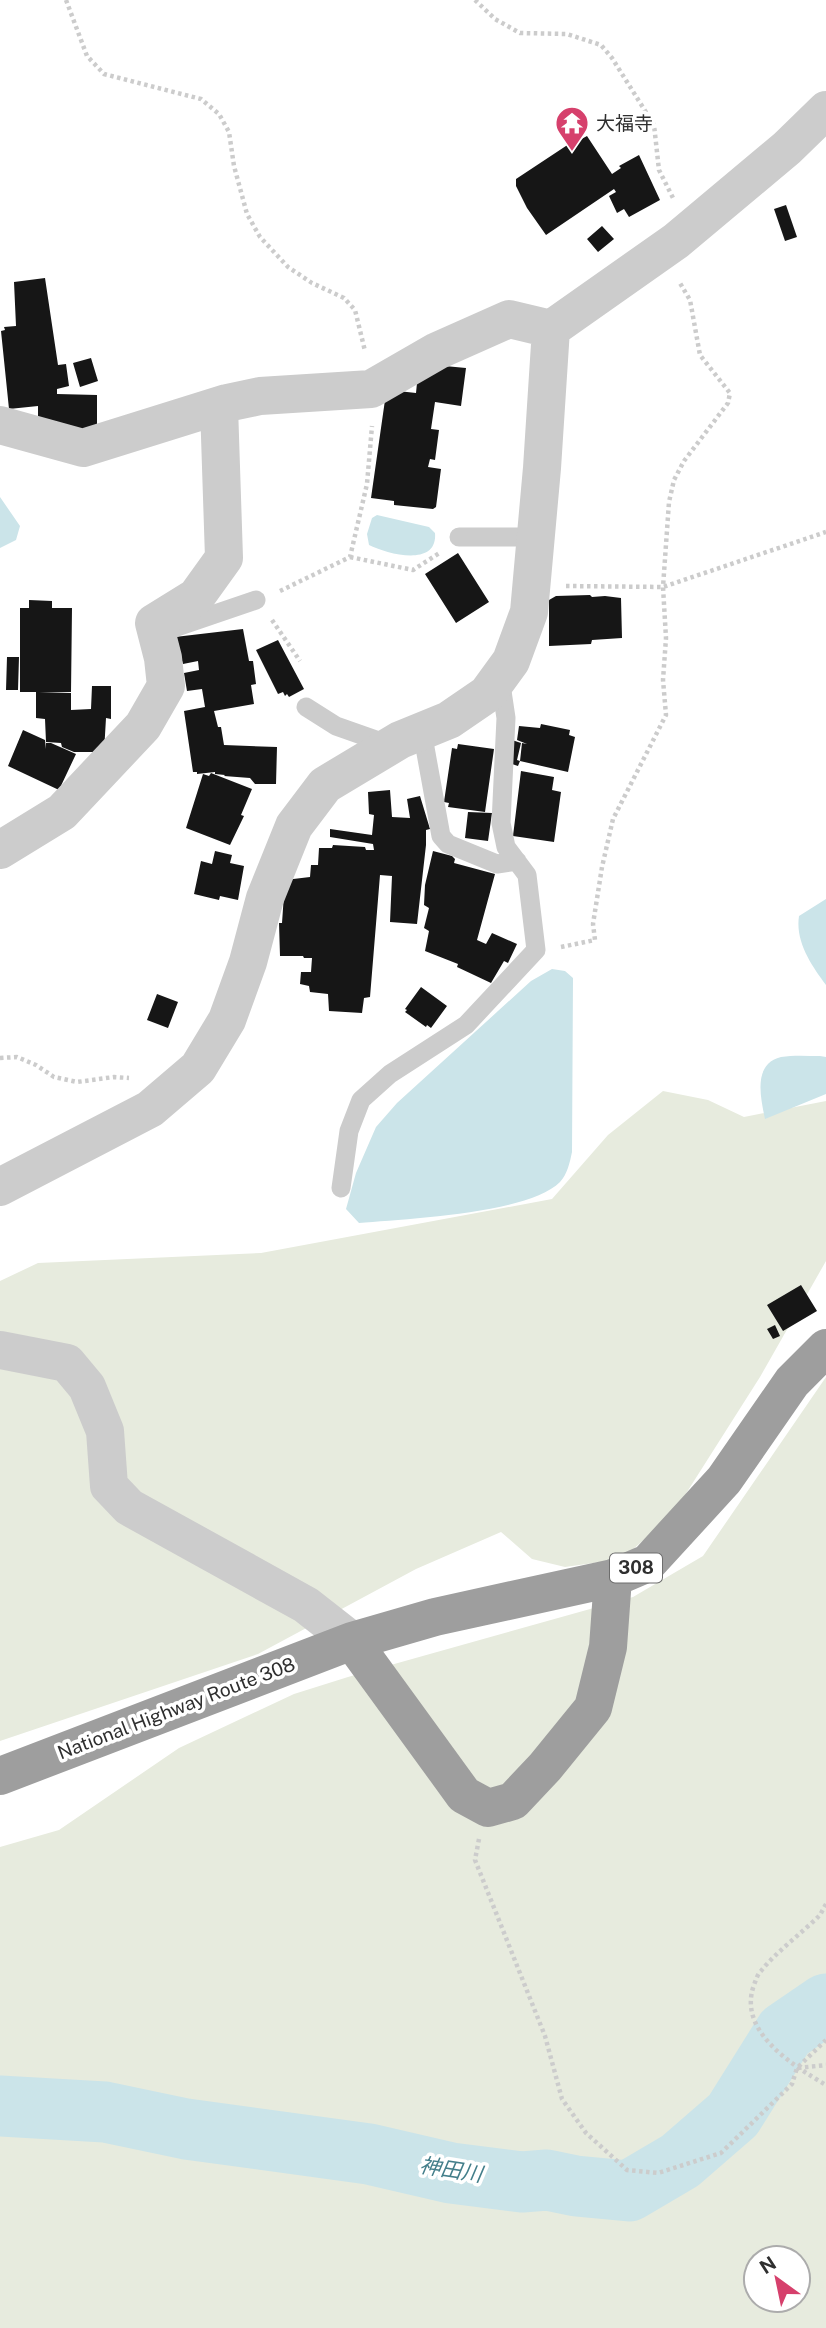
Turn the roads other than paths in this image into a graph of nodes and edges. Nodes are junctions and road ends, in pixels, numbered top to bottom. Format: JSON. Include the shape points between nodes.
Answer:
{"nodes":[{"id":1,"x":826,"y":110,"type":"edge"},
{"id":2,"x":551,"y":329,"type":"junction"},
{"id":3,"x":219,"y":406,"type":"junction"},
{"id":4,"x":0,"y":425,"type":"edge"},
{"id":5,"x":459,"y":537,"type":"road end"},
{"id":6,"x":536,"y":537,"type":"junction"},
{"id":7,"x":256,"y":600,"type":"road end"},
{"id":8,"x":158,"y":634,"type":"junction"},
{"id":9,"x":500,"y":677,"type":"junction"},
{"id":10,"x":306,"y":707,"type":"dead end"},
{"id":11,"x":407,"y":738,"type":"junction"},
{"id":12,"x":0,"y":850,"type":"edge"},
{"id":13,"x":517,"y":861,"type":"junction"},
{"id":14,"x":0,"y":1187,"type":"edge"},
{"id":15,"x":341,"y":1188,"type":"dead end"},
{"id":16,"x":826,"y":1348,"type":"edge"},
{"id":17,"x":0,"y":1350,"type":"edge"},
{"id":18,"x":613,"y":1578,"type":"junction"},
{"id":19,"x":352,"y":1640,"type":"junction"},
{"id":20,"x":0,"y":1776,"type":"edge"}],
"edges":[{"from":1,"to":2,"type":"street","via":[[683,235]]},
{"from":2,"to":3,"type":"street","via":[[509,319],[437,351],[371,389],[260,396]]},
{"from":2,"to":6,"type":"street"},
{"from":3,"to":4,"type":"street","via":[[83,448]]},
{"from":3,"to":8,"type":"street","via":[[224,558],[196,597],[155,623]]},
{"from":5,"to":6,"type":"lane"},
{"from":6,"to":9,"type":"street","via":[[529,612],[512,661]]},
{"from":7,"to":8,"type":"lane"},
{"from":8,"to":12,"type":"street","via":[[166,686],[143,726],[62,812]]},
{"from":9,"to":11,"type":"street","via":[[478,701]]},
{"from":9,"to":13,"type":"lane","via":[[506,718],[501,823],[506,847]]},
{"from":10,"to":11,"type":"lane","via":[[336,726]]},
{"from":11,"to":13,"type":"lane","via":[[429,764],[441,836],[448,844],[497,864]]},
{"from":11,"to":14,"type":"street","via":[[325,785],[293,826],[265,898],[228,1020],[198,1068],[150,1109]]},
{"from":13,"to":15,"type":"lane","via":[[527,874],[536,950],[466,1025],[390,1074],[361,1100],[349,1131]]},
{"from":16,"to":18,"type":"highway","name":"National Highway Route 308","number":"308","via":[[792,1382],[699,1509],[648,1563]]},
{"from":17,"to":19,"type":"street","via":[[67,1363],[87,1387],[105,1432],[109,1486],[129,1507],[306,1605]]},
{"from":18,"to":19,"type":"highway","name":"National Highway Route 308","number":"308"},
{"from":18,"to":19,"type":"highway","number":"308","via":[[608,1647],[593,1708],[513,1801],[488,1808],[464,1795]]},
{"from":19,"to":20,"type":"highway","name":"National Highway Route 308","number":"308"}]}
